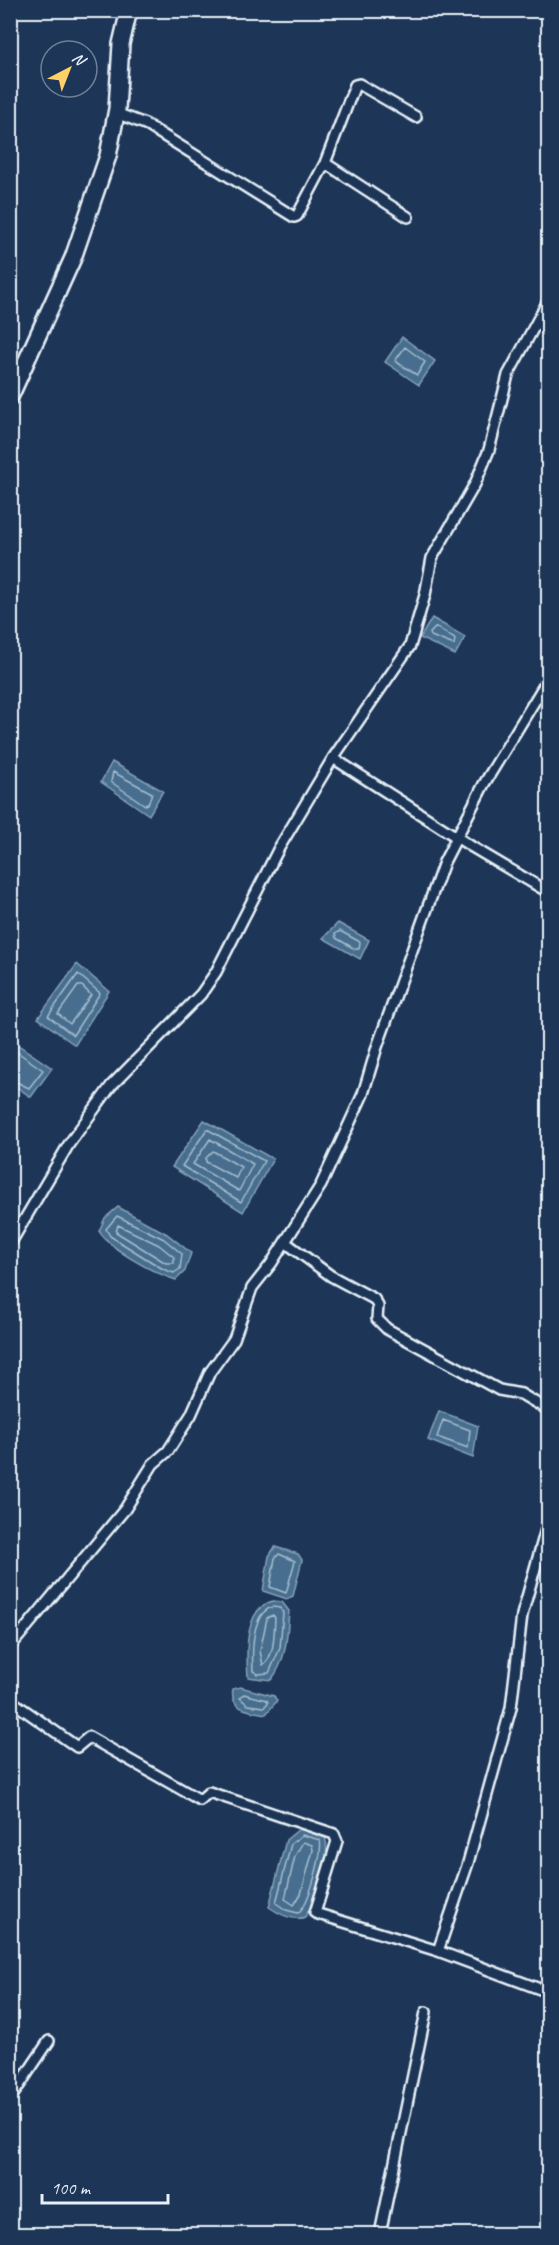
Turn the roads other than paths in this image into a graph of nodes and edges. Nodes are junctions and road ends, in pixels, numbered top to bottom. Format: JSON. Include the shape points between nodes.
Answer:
{"nodes":[{"id":1,"x":129,"y":10,"type":"edge"},
{"id":2,"x":116,"y":113,"type":"junction"},
{"id":3,"x":416,"y":117,"type":"dead end"},
{"id":4,"x":325,"y":163,"type":"junction"},
{"id":5,"x":408,"y":217,"type":"dead end"},
{"id":6,"x":549,"y":300,"type":"edge"},
{"id":7,"x":10,"y":397,"type":"edge"},
{"id":8,"x":549,"y":679,"type":"edge"},
{"id":9,"x":333,"y":758,"type":"junction"},
{"id":10,"x":549,"y":892,"type":"edge"},
{"id":11,"x":285,"y":1242,"type":"junction"},
{"id":12,"x":10,"y":1244,"type":"edge"},
{"id":13,"x":549,"y":1410,"type":"edge"},
{"id":14,"x":549,"y":1522,"type":"edge"},
{"id":15,"x":10,"y":1647,"type":"edge"},
{"id":16,"x":10,"y":1700,"type":"edge"},
{"id":17,"x":438,"y":1951,"type":"junction"},
{"id":18,"x":549,"y":1992,"type":"edge"},
{"id":19,"x":426,"y":2012,"type":"dead end"},
{"id":20,"x":49,"y":2041,"type":"dead end"},
{"id":21,"x":10,"y":2099,"type":"edge"},
{"id":22,"x":380,"y":2235,"type":"edge"}],
"edges":[{"from":1,"to":2,"type":"main road","via":[[121,44]]},
{"from":2,"to":4,"type":"street","via":[[145,124],[291,217],[297,216]]},
{"from":2,"to":7,"type":"main road","via":[[108,156],[81,237]]},
{"from":3,"to":4,"type":"street","via":[[355,85]]},
{"from":4,"to":5,"type":"street"},
{"from":6,"to":9,"type":"street","via":[[508,375],[493,439],[475,484],[432,558],[410,646]]},
{"from":8,"to":11,"type":"street","via":[[484,784],[444,862],[376,1047],[363,1094],[321,1185]]},
{"from":9,"to":10,"type":"street"},
{"from":9,"to":12,"type":"street","via":[[279,848],[216,972],[201,994],[111,1086],[69,1144]]},
{"from":11,"to":13,"type":"street","via":[[331,1276],[374,1299],[378,1323],[387,1329],[499,1390],[521,1394]]},
{"from":11,"to":15,"type":"street","via":[[252,1288],[234,1339],[210,1372],[191,1415],[168,1451],[153,1464],[125,1509]]},
{"from":14,"to":17,"type":"street","via":[[522,1615],[511,1707],[468,1863]]},
{"from":16,"to":17,"type":"street","via":[[76,1747],[89,1737],[200,1800],[209,1792],[334,1834],[337,1841],[315,1913]]},
{"from":17,"to":18,"type":"street"},
{"from":19,"to":22,"type":"street"},
{"from":20,"to":21,"type":"street"}]}
